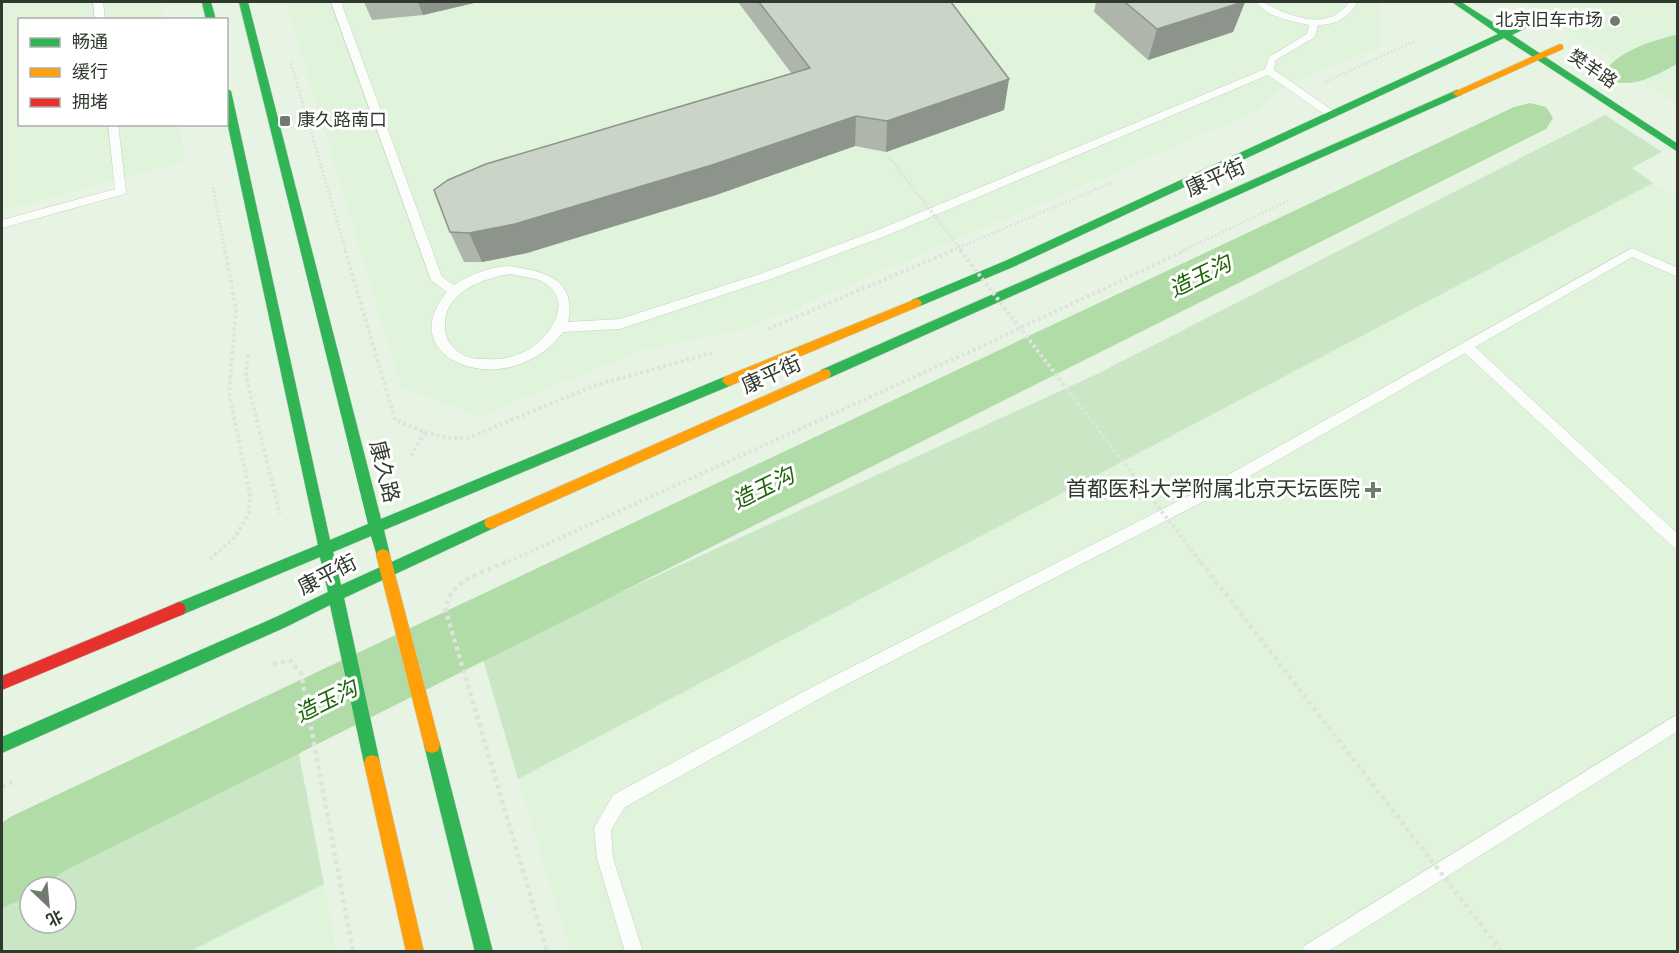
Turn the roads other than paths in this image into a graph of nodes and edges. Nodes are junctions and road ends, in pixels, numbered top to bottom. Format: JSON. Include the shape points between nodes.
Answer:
{"nodes":[{"id":1,"x":98,"y":2,"type":"edge"},
{"id":2,"x":207,"y":2,"type":"edge"},
{"id":3,"x":243,"y":2,"type":"edge"},
{"id":4,"x":336,"y":2,"type":"edge"},
{"id":5,"x":1260,"y":2,"type":"edge"},
{"id":6,"x":1353,"y":2,"type":"edge"},
{"id":7,"x":1456,"y":2,"type":"edge"},
{"id":8,"x":1511,"y":16,"type":"dead end"},
{"id":9,"x":100,"y":18,"type":"edge"},
{"id":10,"x":211,"y":18,"type":"edge"},
{"id":11,"x":1314,"y":21,"type":"junction"},
{"id":12,"x":1534,"y":31,"type":"junction"},
{"id":13,"x":1506,"y":34,"type":"junction"},
{"id":14,"x":1560,"y":48,"type":"junction"},
{"id":15,"x":1574,"y":56,"type":"dead end"},
{"id":16,"x":1540,"y":57,"type":"junction"},
{"id":17,"x":1269,"y":71,"type":"junction"},
{"id":18,"x":228,"y":100,"type":"edge"},
{"id":19,"x":1331,"y":114,"type":"junction"},
{"id":20,"x":113,"y":126,"type":"edge"},
{"id":21,"x":1677,"y":148,"type":"edge"},
{"id":22,"x":2,"y":224,"type":"edge"},
{"id":23,"x":1677,"y":273,"type":"edge"},
{"id":24,"x":454,"y":291,"type":"junction"},
{"id":25,"x":561,"y":327,"type":"junction"},
{"id":26,"x":1466,"y":346,"type":"junction"},
{"id":27,"x":375,"y":528,"type":"junction"},
{"id":28,"x":1677,"y":543,"type":"edge"},
{"id":29,"x":324,"y":549,"type":"junction"},
{"id":30,"x":386,"y":570,"type":"junction"},
{"id":31,"x":334,"y":595,"type":"junction"},
{"id":32,"x":2,"y":683,"type":"edge"},
{"id":33,"x":1677,"y":722,"type":"edge"},
{"id":34,"x":2,"y":745,"type":"edge"},
{"id":35,"x":415,"y":951,"type":"edge"},
{"id":36,"x":484,"y":951,"type":"edge"},
{"id":37,"x":634,"y":951,"type":"edge"},
{"id":38,"x":1310,"y":951,"type":"edge"}],
"edges":[{"from":1,"to":9,"type":"lane"},
{"from":2,"to":10,"type":"street"},
{"from":3,"to":27,"type":"street","name":"康久路"},
{"from":4,"to":24,"type":"lane","via":[[437,280]]},
{"from":5,"to":11,"type":"lane","via":[[1280,15]]},
{"from":6,"to":11,"type":"lane","via":[[1341,16]]},
{"from":7,"to":13,"type":"street","name":"樊羊路"},
{"from":8,"to":12,"type":"street","name":"樊羊路"},
{"from":11,"to":17,"type":"lane","via":[[1312,35],[1272,59]]},
{"from":12,"to":13,"type":"street","name":"康平街"},
{"from":12,"to":14,"type":"street","name":"樊羊路"},
{"from":13,"to":16,"type":"street","name":"樊羊路"},
{"from":13,"to":19,"type":"street","name":"康平街"},
{"from":14,"to":15,"type":"street","name":"樊羊路"},
{"from":14,"to":16,"type":"street","name":"康平街"},
{"from":16,"to":21,"type":"street","name":"樊羊路"},
{"from":16,"to":30,"type":"street","name":"康平街"},
{"from":17,"to":19,"type":"lane"},
{"from":17,"to":25,"type":"lane","via":[[884,232],[767,276],[620,324]]},
{"from":18,"to":29,"type":"street"},
{"from":19,"to":27,"type":"street","name":"康平街","via":[[1009,264]]},
{"from":20,"to":22,"type":"lane","via":[[121,191]]},
{"from":23,"to":26,"type":"lane","via":[[1632,252]]},
{"from":24,"to":25,"type":"lane","via":[[489,273],[527,271],[544,276],[564,298],[566,312]]},
{"from":24,"to":25,"type":"lane","via":[[439,314],[438,339],[448,352],[464,362],[485,366],[508,364],[531,356],[549,343]]},
{"from":26,"to":28,"type":"lane"},
{"from":26,"to":37,"type":"lane","via":[[1215,489],[821,690],[619,801],[602,828],[605,858]]},
{"from":27,"to":29,"type":"street","name":"康平街"},
{"from":27,"to":30,"type":"street","name":"康久路"},
{"from":29,"to":31,"type":"street"},
{"from":29,"to":32,"type":"street","name":"康平街"},
{"from":30,"to":31,"type":"street","name":"康平街"},
{"from":30,"to":36,"type":"street","name":"康久路"},
{"from":31,"to":34,"type":"street","name":"康平街"},
{"from":31,"to":35,"type":"street"},
{"from":33,"to":38,"type":"lane"}]}
